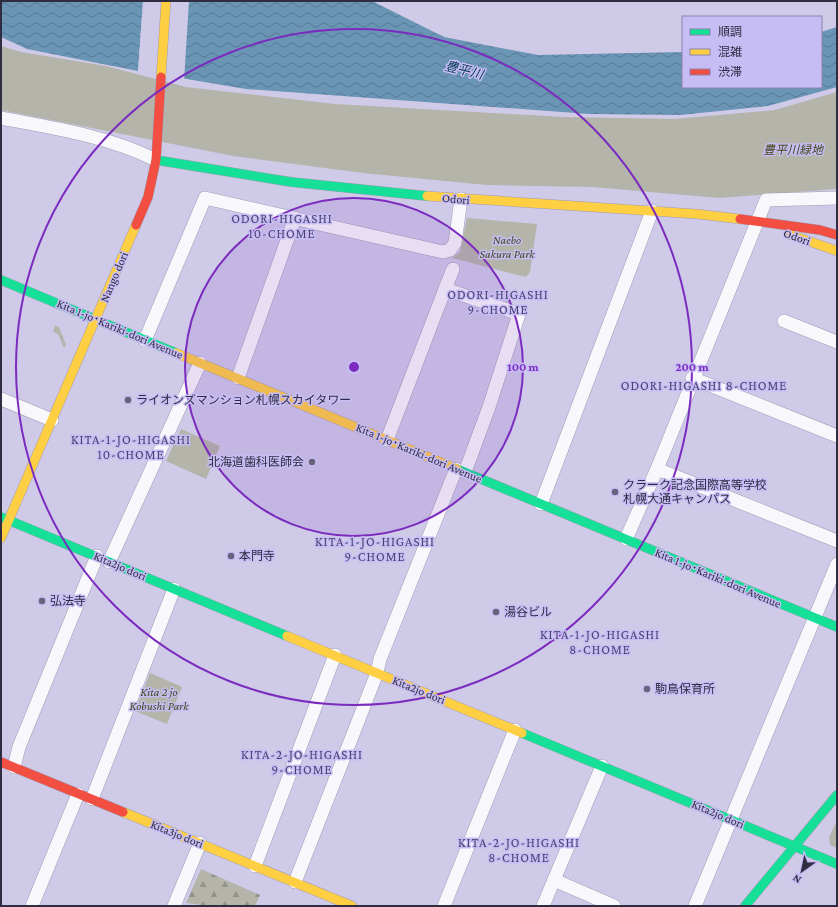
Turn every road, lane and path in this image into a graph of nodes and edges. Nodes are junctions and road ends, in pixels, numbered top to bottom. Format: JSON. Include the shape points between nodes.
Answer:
{"nodes":[{"id":1,"x":166,"y":1,"type":"edge"},
{"id":2,"x":1,"y":118,"type":"edge"},
{"id":3,"x":156,"y":160,"type":"junction"},
{"id":4,"x":837,"y":198,"type":"edge"},
{"id":5,"x":461,"y":199,"type":"junction"},
{"id":6,"x":652,"y":211,"type":"junction"},
{"id":7,"x":295,"y":218,"type":"junction"},
{"id":8,"x":757,"y":223,"type":"junction"},
{"id":9,"x":837,"y":235,"type":"edge"},
{"id":10,"x":837,"y":251,"type":"edge"},
{"id":11,"x":453,"y":269,"type":"dead end"},
{"id":12,"x":1,"y":280,"type":"edge"},
{"id":13,"x":445,"y":290,"type":"junction"},
{"id":14,"x":96,"y":319,"type":"junction"},
{"id":15,"x":784,"y":321,"type":"dead end"},
{"id":16,"x":145,"y":340,"type":"junction"},
{"id":17,"x":837,"y":342,"type":"edge"},
{"id":18,"x":200,"y":362,"type":"junction"},
{"id":19,"x":238,"y":378,"type":"junction"},
{"id":20,"x":692,"y":378,"type":"junction"},
{"id":21,"x":1,"y":399,"type":"edge"},
{"id":22,"x":52,"y":420,"type":"junction"},
{"id":23,"x":837,"y":436,"type":"edge"},
{"id":24,"x":387,"y":440,"type":"junction"},
{"id":25,"x":657,"y":469,"type":"junction"},
{"id":26,"x":460,"y":471,"type":"junction"},
{"id":27,"x":540,"y":504,"type":"junction"},
{"id":28,"x":5,"y":518,"type":"edge"},
{"id":29,"x":1,"y":538,"type":"edge"},
{"id":30,"x":626,"y":539,"type":"junction"},
{"id":31,"x":837,"y":541,"type":"edge"},
{"id":32,"x":97,"y":556,"type":"junction"},
{"id":33,"x":109,"y":562,"type":"junction"},
{"id":34,"x":837,"y":564,"type":"edge"},
{"id":35,"x":174,"y":588,"type":"junction"},
{"id":36,"x":815,"y":618,"type":"junction"},
{"id":37,"x":837,"y":627,"type":"edge"},
{"id":38,"x":335,"y":655,"type":"junction"},
{"id":39,"x":377,"y":673,"type":"junction"},
{"id":40,"x":515,"y":730,"type":"junction"},
{"id":41,"x":1,"y":762,"type":"edge"},
{"id":42,"x":602,"y":766,"type":"junction"},
{"id":43,"x":14,"y":767,"type":"junction"},
{"id":44,"x":78,"y":794,"type":"junction"},
{"id":45,"x":837,"y":795,"type":"edge"},
{"id":46,"x":92,"y":799,"type":"junction"},
{"id":47,"x":731,"y":820,"type":"junction"},
{"id":48,"x":200,"y":843,"type":"junction"},
{"id":49,"x":794,"y":846,"type":"junction"},
{"id":50,"x":837,"y":864,"type":"edge"},
{"id":51,"x":255,"y":866,"type":"junction"},
{"id":52,"x":554,"y":880,"type":"junction"},
{"id":53,"x":295,"y":882,"type":"junction"},
{"id":54,"x":32,"y":906,"type":"edge"},
{"id":55,"x":174,"y":906,"type":"edge"},
{"id":56,"x":352,"y":906,"type":"edge"},
{"id":57,"x":444,"y":906,"type":"edge"},
{"id":58,"x":544,"y":906,"type":"edge"},
{"id":59,"x":614,"y":906,"type":"edge"},
{"id":60,"x":695,"y":906,"type":"edge"},
{"id":61,"x":745,"y":906,"type":"edge"}],
"edges":[{"from":1,"to":3,"type":"main road","name":"Nango dori"},
{"from":2,"to":3,"type":"street","via":[[103,138]]},
{"from":3,"to":5,"type":"main road","name":"Odori","via":[[303,185]]},
{"from":3,"to":14,"type":"main road","name":"Nango dori","via":[[152,184],[140,216]]},
{"from":4,"to":8,"type":"street","via":[[766,200]]},
{"from":5,"to":6,"type":"main road","name":"Odori"},
{"from":5,"to":7,"type":"street","via":[[455,243],[450,250],[443,252]]},
{"from":6,"to":8,"type":"main road","name":"Odori","via":[[699,214]]},
{"from":6,"to":27,"type":"street"},
{"from":7,"to":16,"type":"street","via":[[205,198]]},
{"from":7,"to":19,"type":"street"},
{"from":8,"to":9,"type":"main road","name":"Odori","via":[[820,230]]},
{"from":8,"to":10,"type":"main road","name":"Odori"},
{"from":8,"to":20,"type":"street"},
{"from":11,"to":13,"type":"street"},
{"from":12,"to":14,"type":"main road","name":"Kita 1-jo･Kariki-dori Avenue"},
{"from":13,"to":24,"type":"street"},
{"from":13,"to":26,"type":"street","via":[[519,314],[488,407]]},
{"from":14,"to":16,"type":"main road","name":"Kita 1-jo･Kariki-dori Avenue"},
{"from":14,"to":22,"type":"main road","name":"Nango dori"},
{"from":15,"to":17,"type":"street"},
{"from":16,"to":18,"type":"main road","name":"Kita 1-jo･Kariki-dori Avenue"},
{"from":18,"to":19,"type":"main road","name":"Kita 1-jo･Kariki-dori Avenue"},
{"from":18,"to":33,"type":"street"},
{"from":19,"to":24,"type":"main road","name":"Kita 1-jo･Kariki-dori Avenue"},
{"from":20,"to":23,"type":"street"},
{"from":20,"to":25,"type":"street"},
{"from":21,"to":22,"type":"street"},
{"from":22,"to":28,"type":"main road","name":"Nango dori"},
{"from":24,"to":26,"type":"main road","name":"Kita 1-jo･Kariki-dori Avenue"},
{"from":25,"to":30,"type":"street"},
{"from":25,"to":31,"type":"street"},
{"from":26,"to":27,"type":"main road","name":"Kita 1-jo･Kariki-dori Avenue"},
{"from":26,"to":39,"type":"street","via":[[380,659]]},
{"from":27,"to":30,"type":"main road","name":"Kita 1-jo･Kariki-dori Avenue"},
{"from":28,"to":29,"type":"main road","name":"Nango dori"},
{"from":28,"to":32,"type":"main road","name":"Kita2jo dori"},
{"from":30,"to":36,"type":"main road","name":"Kita 1-jo･Kariki-dori Avenue"},
{"from":32,"to":33,"type":"main road","name":"Kita2jo dori"},
{"from":32,"to":43,"type":"street","via":[[19,748]]},
{"from":33,"to":35,"type":"main road","name":"Kita2jo dori"},
{"from":34,"to":36,"type":"street"},
{"from":35,"to":38,"type":"main road","name":"Kita2jo dori"},
{"from":35,"to":46,"type":"street"},
{"from":36,"to":37,"type":"main road","name":"Kita 1-jo･Kariki-dori Avenue"},
{"from":36,"to":47,"type":"street"},
{"from":38,"to":39,"type":"main road","name":"Kita2jo dori"},
{"from":38,"to":51,"type":"street"},
{"from":39,"to":40,"type":"main road","name":"Kita2jo dori"},
{"from":39,"to":53,"type":"street"},
{"from":40,"to":42,"type":"main road","name":"Kita2jo dori"},
{"from":40,"to":57,"type":"street"},
{"from":41,"to":43,"type":"main road","name":"Kita3jo dori"},
{"from":42,"to":47,"type":"main road","name":"Kita2jo dori"},
{"from":42,"to":52,"type":"street"},
{"from":43,"to":44,"type":"main road","name":"Kita3jo dori"},
{"from":44,"to":46,"type":"main road","name":"Kita3jo dori"},
{"from":44,"to":54,"type":"street"},
{"from":45,"to":49,"type":"main road"},
{"from":46,"to":48,"type":"main road","name":"Kita3jo dori"},
{"from":47,"to":49,"type":"main road","name":"Kita2jo dori"},
{"from":47,"to":60,"type":"street"},
{"from":48,"to":51,"type":"main road","name":"Kita3jo dori"},
{"from":48,"to":55,"type":"street"},
{"from":49,"to":50,"type":"main road","name":"Kita2jo dori"},
{"from":49,"to":61,"type":"main road"},
{"from":51,"to":53,"type":"main road","name":"Kita3jo dori"},
{"from":52,"to":58,"type":"street"},
{"from":52,"to":59,"type":"street"},
{"from":53,"to":56,"type":"main road","name":"Kita3jo dori"}]}
